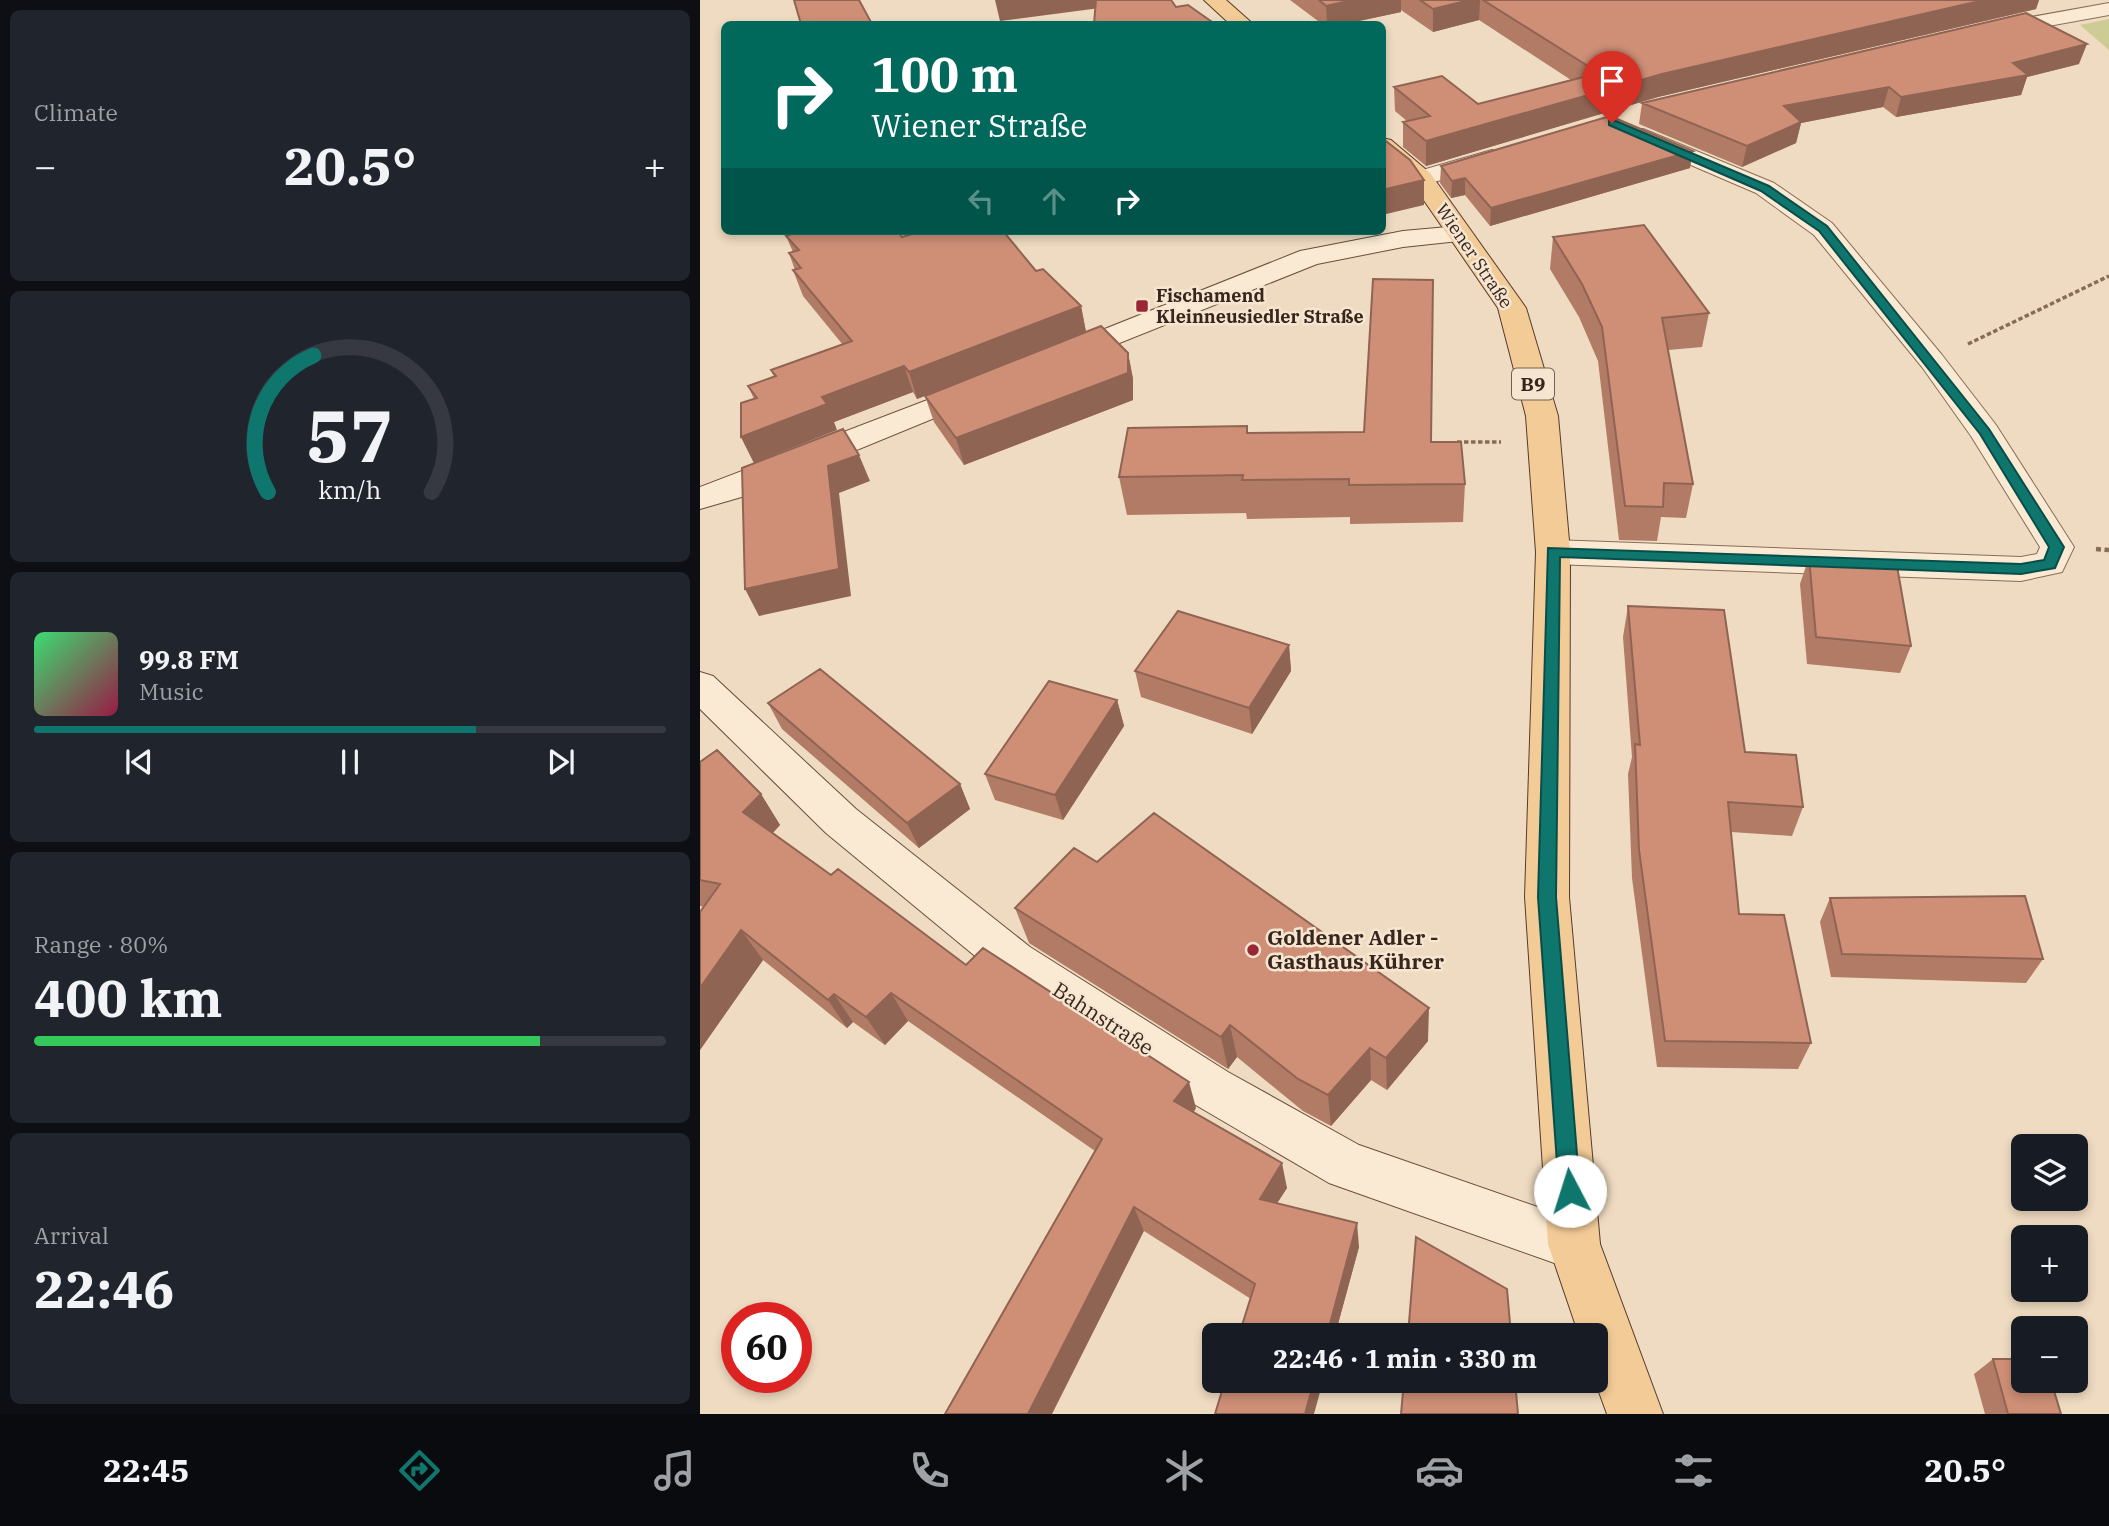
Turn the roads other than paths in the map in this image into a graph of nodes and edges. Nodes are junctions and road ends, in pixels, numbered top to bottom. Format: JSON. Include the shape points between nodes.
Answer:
{"nodes":[{"id":1,"x":1214,"y":0,"type":"edge"},
{"id":2,"x":2109,"y":9,"type":"edge"},
{"id":3,"x":1238,"y":21,"type":"edge"},
{"id":4,"x":1965,"y":37,"type":"edge"},
{"id":5,"x":1625,"y":128,"type":"edge"},
{"id":6,"x":1386,"y":148,"type":"edge"},
{"id":7,"x":1510,"y":152,"type":"edge"},
{"id":8,"x":1421,"y":178,"type":"junction"},
{"id":9,"x":1459,"y":234,"type":"junction"},
{"id":10,"x":1040,"y":365,"type":"edge"},
{"id":11,"x":1001,"y":380,"type":"edge"},
{"id":12,"x":700,"y":498,"type":"edge"},
{"id":13,"x":1553,"y":552,"type":"junction"},
{"id":14,"x":700,"y":686,"type":"edge"},
{"id":15,"x":1574,"y":1244,"type":"junction"},
{"id":16,"x":1635,"y":1414,"type":"edge"}],
"edges":[{"from":1,"to":3,"type":"main road"},
{"from":2,"to":4,"type":"street"},
{"from":5,"to":13,"type":"street","via":[[1765,188],[1823,229],[1985,432],[2057,547],[2050,564],[2021,569]]},
{"from":6,"to":8,"type":"main road","name":"Wiener Straße","number":"B9"},
{"from":7,"to":8,"type":"street"},
{"from":8,"to":9,"type":"main road","name":"Wiener Straße","number":"B9"},
{"from":9,"to":10,"type":"street","via":[[1403,239],[1310,257]]},
{"from":9,"to":13,"type":"main road","name":"Wiener Straße","number":"B9","via":[[1511,309],[1542,416]]},
{"from":11,"to":12,"type":"street"},
{"from":13,"to":15,"type":"main road","name":"Wiener Straße","number":"B9","via":[[1547,897]]},
{"from":14,"to":15,"type":"street","name":"Bahnstraße","via":[[841,821],[1014,961],[1199,1081],[1347,1166]]},
{"from":15,"to":16,"type":"main road","name":"Wiener Straße","number":"B9"}]}
